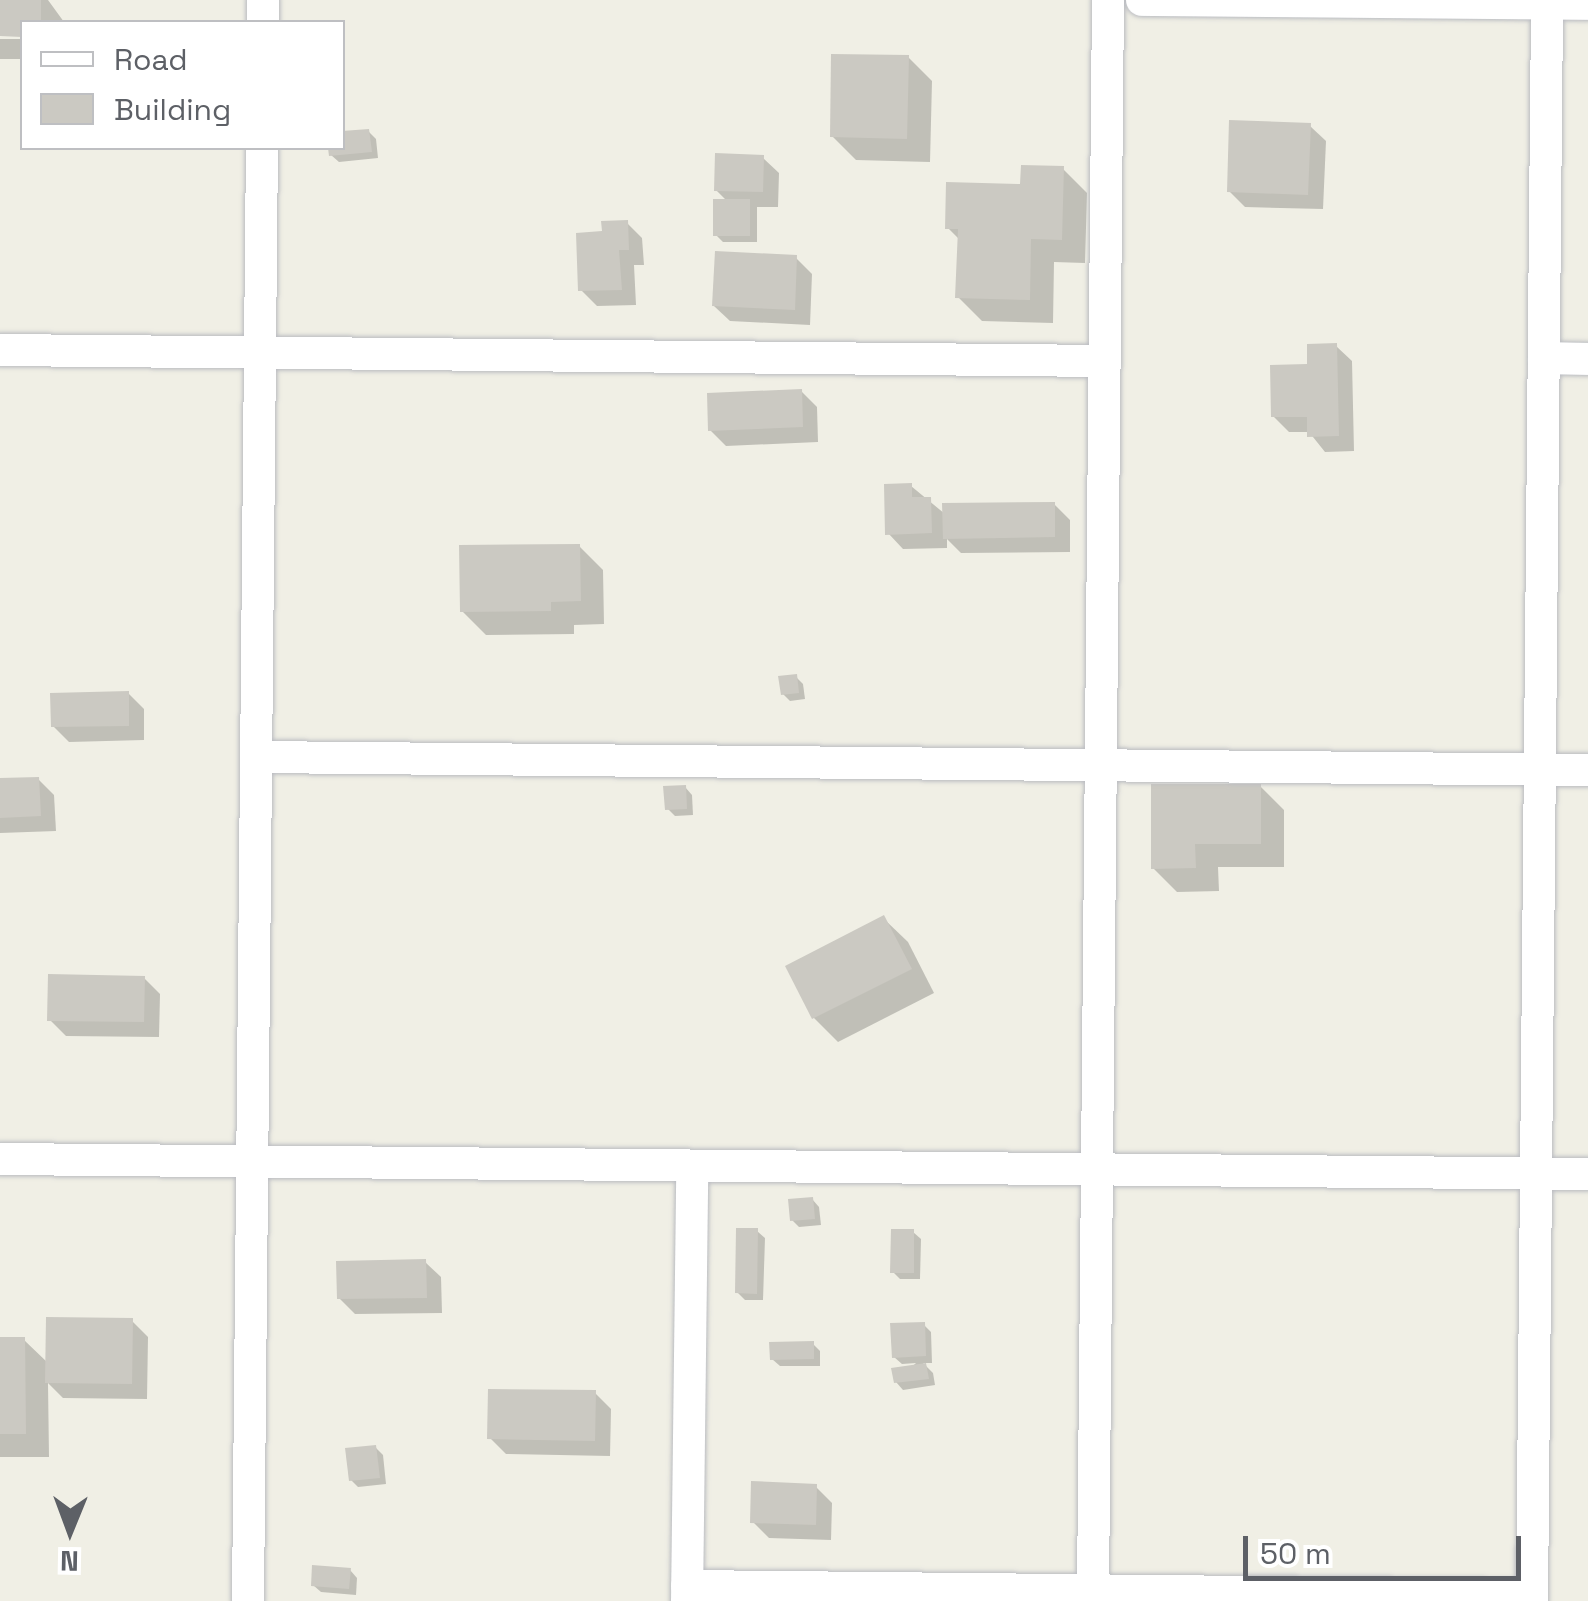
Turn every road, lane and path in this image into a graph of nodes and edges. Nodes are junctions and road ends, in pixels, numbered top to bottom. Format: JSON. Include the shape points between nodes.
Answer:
{"nodes":[{"id":1,"x":1108,"y":0,"type":"edge"},
{"id":2,"x":1142,"y":0,"type":"edge"},
{"id":3,"x":1547,"y":2,"type":"edge"},
{"id":4,"x":1588,"y":4,"type":"edge"},
{"id":5,"x":262,"y":150,"type":"edge"},
{"id":6,"x":0,"y":350,"type":"edge"},
{"id":7,"x":260,"y":353,"type":"junction"},
{"id":8,"x":1544,"y":358,"type":"junction"},
{"id":9,"x":1588,"y":359,"type":"edge"},
{"id":10,"x":1105,"y":361,"type":"junction"},
{"id":11,"x":256,"y":757,"type":"junction"},
{"id":12,"x":1101,"y":765,"type":"junction"},
{"id":13,"x":1540,"y":769,"type":"junction"},
{"id":14,"x":1588,"y":770,"type":"edge"},
{"id":15,"x":0,"y":1159,"type":"edge"},
{"id":16,"x":252,"y":1161,"type":"junction"},
{"id":17,"x":692,"y":1166,"type":"junction"},
{"id":18,"x":1097,"y":1170,"type":"junction"},
{"id":19,"x":1536,"y":1174,"type":"junction"},
{"id":20,"x":1588,"y":1174,"type":"edge"},
{"id":21,"x":1093,"y":1590,"type":"junction"},
{"id":22,"x":687,"y":1594,"type":"edge"},
{"id":23,"x":1532,"y":1598,"type":"edge"},
{"id":24,"x":248,"y":1601,"type":"edge"}],
"edges":[{"from":1,"to":10,"type":"street"},
{"from":2,"to":3,"type":"street"},
{"from":3,"to":4,"type":"street"},
{"from":3,"to":8,"type":"street"},
{"from":5,"to":7,"type":"street"},
{"from":6,"to":7,"type":"street"},
{"from":7,"to":10,"type":"street"},
{"from":7,"to":11,"type":"street"},
{"from":8,"to":9,"type":"street"},
{"from":8,"to":13,"type":"street"},
{"from":10,"to":12,"type":"street"},
{"from":11,"to":12,"type":"street"},
{"from":11,"to":16,"type":"street"},
{"from":12,"to":13,"type":"street"},
{"from":12,"to":18,"type":"street"},
{"from":13,"to":14,"type":"street"},
{"from":13,"to":19,"type":"street"},
{"from":15,"to":16,"type":"street"},
{"from":16,"to":17,"type":"street"},
{"from":16,"to":24,"type":"street"},
{"from":17,"to":18,"type":"street"},
{"from":17,"to":22,"type":"street"},
{"from":18,"to":19,"type":"street"},
{"from":18,"to":21,"type":"street"},
{"from":19,"to":20,"type":"street"},
{"from":19,"to":23,"type":"street"},
{"from":21,"to":22,"type":"street"},
{"from":21,"to":23,"type":"street"}]}
